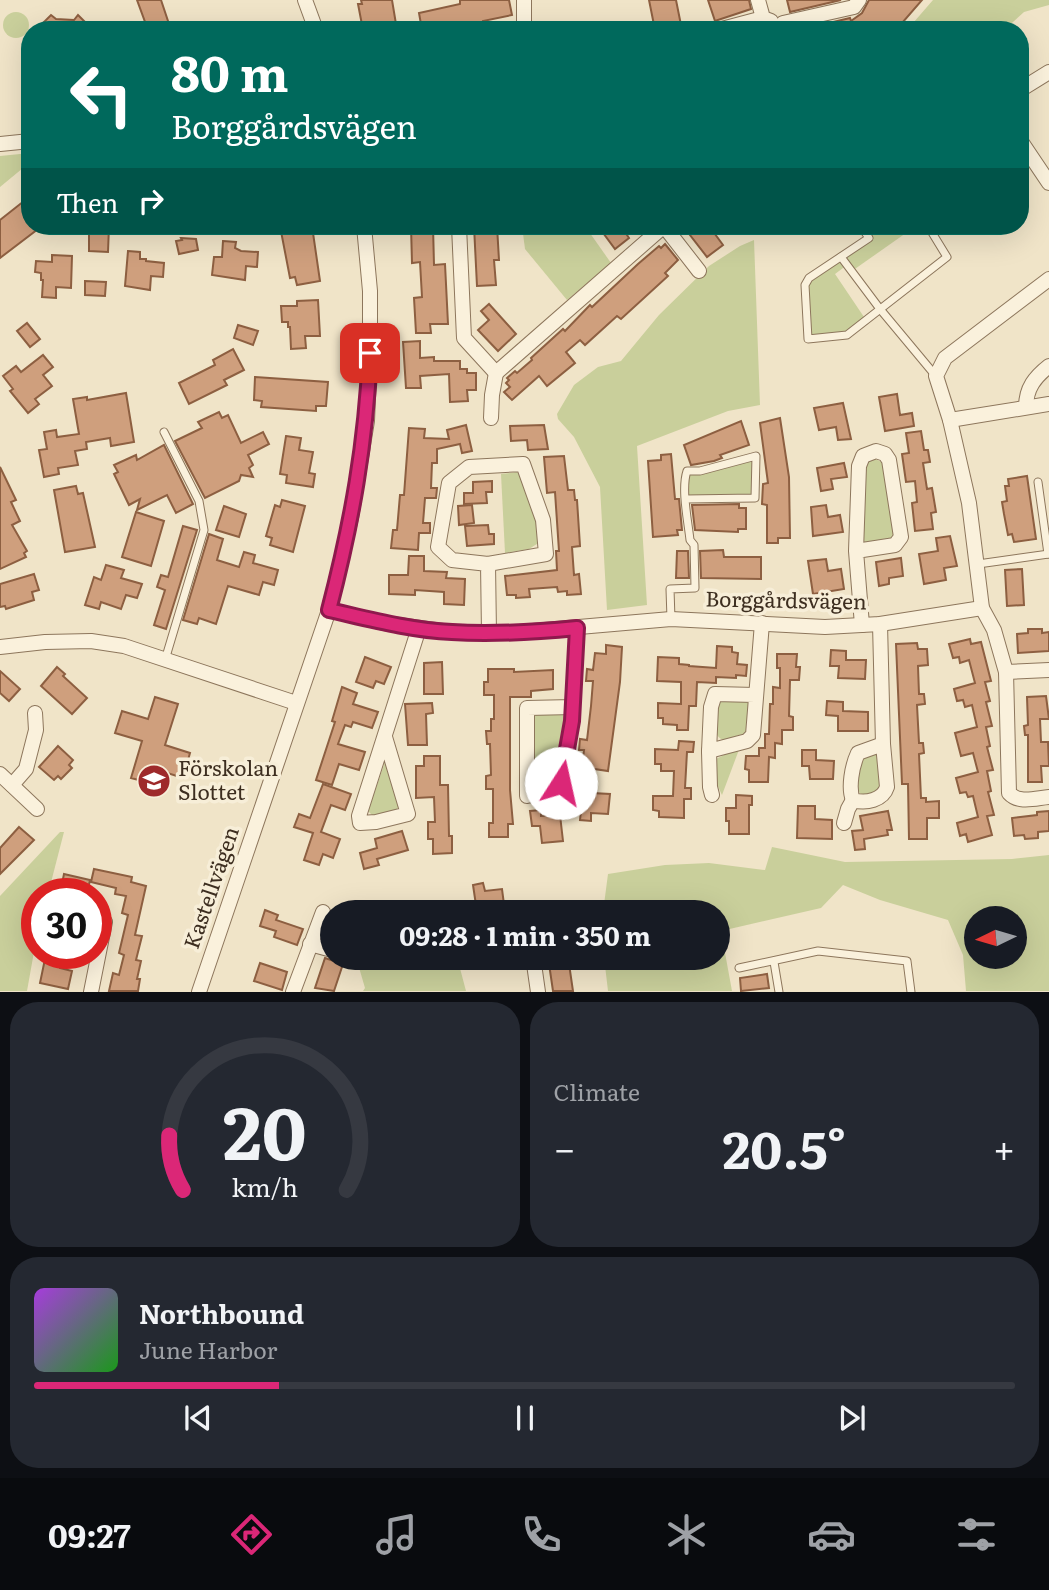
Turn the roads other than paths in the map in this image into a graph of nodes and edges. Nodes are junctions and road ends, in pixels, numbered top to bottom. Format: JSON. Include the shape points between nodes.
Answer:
{"nodes":[{"id":1,"x":305,"y":0,"type":"edge"},
{"id":2,"x":524,"y":0,"type":"edge"},
{"id":3,"x":758,"y":0,"type":"edge"},
{"id":4,"x":859,"y":0,"type":"edge"},
{"id":5,"x":763,"y":18,"type":"junction"},
{"id":6,"x":313,"y":21,"type":"edge"},
{"id":7,"x":524,"y":21,"type":"edge"},
{"id":8,"x":752,"y":21,"type":"edge"},
{"id":9,"x":770,"y":21,"type":"edge"},
{"id":10,"x":801,"y":21,"type":"edge"},
{"id":11,"x":1049,"y":72,"type":"edge"},
{"id":12,"x":1029,"y":84,"type":"edge"},
{"id":13,"x":21,"y":142,"type":"edge"},
{"id":14,"x":0,"y":144,"type":"edge"},
{"id":15,"x":1029,"y":153,"type":"edge"},
{"id":16,"x":1049,"y":183,"type":"edge"},
{"id":17,"x":365,"y":235,"type":"edge"},
{"id":18,"x":459,"y":235,"type":"edge"},
{"id":19,"x":654,"y":235,"type":"edge"},
{"id":20,"x":671,"y":235,"type":"edge"},
{"id":21,"x":867,"y":235,"type":"edge"},
{"id":22,"x":934,"y":235,"type":"edge"},
{"id":23,"x":841,"y":257,"type":"junction"},
{"id":24,"x":699,"y":271,"type":"dead end"},
{"id":25,"x":1049,"y":279,"type":"edge"},
{"id":26,"x":880,"y":309,"type":"junction"},
{"id":27,"x":1049,"y":366,"type":"edge"},
{"id":28,"x":496,"y":373,"type":"junction"},
{"id":29,"x":936,"y":376,"type":"junction"},
{"id":30,"x":1049,"y":404,"type":"edge"},
{"id":31,"x":1026,"y":407,"type":"junction"},
{"id":32,"x":491,"y":418,"type":"dead end"},
{"id":33,"x":950,"y":420,"type":"junction"},
{"id":34,"x":164,"y":432,"type":"dead end"},
{"id":35,"x":1038,"y":482,"type":"dead end"},
{"id":36,"x":687,"y":499,"type":"junction"},
{"id":37,"x":856,"y":551,"type":"junction"},
{"id":38,"x":1048,"y":554,"type":"edge"},
{"id":39,"x":488,"y":564,"type":"junction"},
{"id":40,"x":978,"y":564,"type":"junction"},
{"id":41,"x":982,"y":608,"type":"junction"},
{"id":42,"x":329,"y":610,"type":"junction"},
{"id":43,"x":671,"y":619,"type":"junction"},
{"id":44,"x":762,"y":623,"type":"junction"},
{"id":45,"x":880,"y":624,"type":"junction"},
{"id":46,"x":862,"y":625,"type":"junction"},
{"id":47,"x":419,"y":628,"type":"junction"},
{"id":48,"x":577,"y":628,"type":"junction"},
{"id":49,"x":489,"y":633,"type":"junction"},
{"id":50,"x":0,"y":647,"type":"edge"},
{"id":51,"x":164,"y":661,"type":"junction"},
{"id":52,"x":1049,"y":670,"type":"edge"},
{"id":53,"x":1006,"y":671,"type":"junction"},
{"id":54,"x":755,"y":695,"type":"junction"},
{"id":55,"x":296,"y":703,"type":"junction"},
{"id":56,"x":573,"y":707,"type":"junction"},
{"id":57,"x":35,"y":713,"type":"dead end"},
{"id":58,"x":385,"y":737,"type":"junction"},
{"id":59,"x":883,"y":744,"type":"junction"},
{"id":60,"x":709,"y":751,"type":"junction"},
{"id":61,"x":0,"y":774,"type":"edge"},
{"id":62,"x":12,"y":785,"type":"junction"},
{"id":63,"x":712,"y":795,"type":"dead end"},
{"id":64,"x":1049,"y":797,"type":"edge"},
{"id":65,"x":853,"y":800,"type":"junction"},
{"id":66,"x":37,"y":809,"type":"dead end"},
{"id":67,"x":844,"y":823,"type":"dead end"},
{"id":68,"x":320,"y":919,"type":"edge"},
{"id":69,"x":310,"y":944,"type":"junction"},
{"id":70,"x":320,"y":947,"type":"edge"},
{"id":71,"x":774,"y":962,"type":"junction"},
{"id":72,"x":739,"y":968,"type":"dead end"},
{"id":73,"x":96,"y":969,"type":"edge"},
{"id":74,"x":535,"y":970,"type":"edge"},
{"id":75,"x":91,"y":992,"type":"edge"},
{"id":76,"x":199,"y":992,"type":"edge"},
{"id":77,"x":293,"y":992,"type":"edge"},
{"id":78,"x":538,"y":992,"type":"edge"},
{"id":79,"x":779,"y":992,"type":"edge"},
{"id":80,"x":911,"y":992,"type":"edge"}],
"edges":[{"from":1,"to":6,"type":"street"},
{"from":2,"to":7,"type":"street"},
{"from":3,"to":5,"type":"street"},
{"from":4,"to":10,"type":"street","via":[[854,6]]},
{"from":5,"to":8,"type":"street"},
{"from":5,"to":9,"type":"street"},
{"from":11,"to":12,"type":"street"},
{"from":13,"to":14,"type":"street"},
{"from":15,"to":16,"type":"street"},
{"from":17,"to":42,"type":"street","name":"Kastellvägen","via":[[370,291],[367,421]]},
{"from":18,"to":28,"type":"street","via":[[464,338]]},
{"from":19,"to":28,"type":"street"},
{"from":20,"to":24,"type":"street"},
{"from":21,"to":23,"type":"lane","via":[[869,238]]},
{"from":22,"to":26,"type":"lane","via":[[947,257]]},
{"from":23,"to":26,"type":"lane"},
{"from":23,"to":26,"type":"lane","via":[[805,285],[808,339],[847,335]]},
{"from":25,"to":29,"type":"street","via":[[945,358]]},
{"from":26,"to":29,"type":"lane"},
{"from":27,"to":31,"type":"street","via":[[1033,382]]},
{"from":28,"to":32,"type":"street"},
{"from":29,"to":33,"type":"street"},
{"from":30,"to":31,"type":"street"},
{"from":31,"to":33,"type":"street"},
{"from":33,"to":40,"type":"street"},
{"from":34,"to":51,"type":"lane","via":[[199,501],[204,530]]},
{"from":35,"to":38,"type":"lane"},
{"from":36,"to":36,"type":"lane","via":[[687,471],[756,456],[755,498]]},
{"from":36,"to":43,"type":"lane","via":[[695,588],[670,589]]},
{"from":37,"to":37,"type":"street","via":[[859,466],[863,456],[876,451],[889,460],[901,537],[895,545]]},
{"from":37,"to":46,"type":"street"},
{"from":38,"to":40,"type":"lane"},
{"from":39,"to":39,"type":"street","via":[[452,560],[438,547],[449,483],[469,467],[523,464],[543,520],[546,554]]},
{"from":39,"to":49,"type":"street"},
{"from":40,"to":41,"type":"street"},
{"from":41,"to":45,"type":"street","name":"Borggårdsvägen"},
{"from":41,"to":53,"type":"street"},
{"from":42,"to":47,"type":"street","name":"Borggårdsvägen"},
{"from":42,"to":55,"type":"street","name":"Kastellvägen"},
{"from":43,"to":44,"type":"street","name":"Borggårdsvägen"},
{"from":43,"to":48,"type":"street","name":"Borggårdsvägen"},
{"from":44,"to":46,"type":"street","name":"Borggårdsvägen"},
{"from":44,"to":54,"type":"street"},
{"from":45,"to":46,"type":"street","name":"Borggårdsvägen"},
{"from":45,"to":59,"type":"street"},
{"from":47,"to":49,"type":"street","name":"Borggårdsvägen"},
{"from":47,"to":58,"type":"street"},
{"from":48,"to":49,"type":"street","name":"Borggårdsvägen"},
{"from":48,"to":56,"type":"street"},
{"from":50,"to":51,"type":"street","via":[[91,641],[124,646]]},
{"from":51,"to":55,"type":"street"},
{"from":52,"to":53,"type":"street"},
{"from":53,"to":64,"type":"street","via":[[1009,793],[1019,799]]},
{"from":54,"to":60,"type":"street","via":[[753,735],[747,741]]},
{"from":54,"to":60,"type":"street","via":[[715,694]]},
{"from":55,"to":76,"type":"street","name":"Kastellvägen"},
{"from":56,"to":56,"type":"street","via":[[561,783],[557,789],[527,796],[527,708]]},
{"from":57,"to":62,"type":"street","via":[[36,730],[26,769]]},
{"from":58,"to":58,"type":"street","via":[[359,816],[360,823],[408,814]]},
{"from":59,"to":65,"type":"street","via":[[858,753],[850,790]]},
{"from":59,"to":65,"type":"street","via":[[885,793],[867,801]]},
{"from":60,"to":63,"type":"street"},
{"from":61,"to":62,"type":"street"},
{"from":62,"to":66,"type":"street"},
{"from":65,"to":67,"type":"street"},
{"from":68,"to":69,"type":"street"},
{"from":69,"to":70,"type":"street"},
{"from":69,"to":77,"type":"street"},
{"from":71,"to":72,"type":"lane"},
{"from":71,"to":79,"type":"lane"},
{"from":71,"to":80,"type":"lane","via":[[818,951],[907,961]]},
{"from":73,"to":75,"type":"street"},
{"from":74,"to":78,"type":"street"}]}
